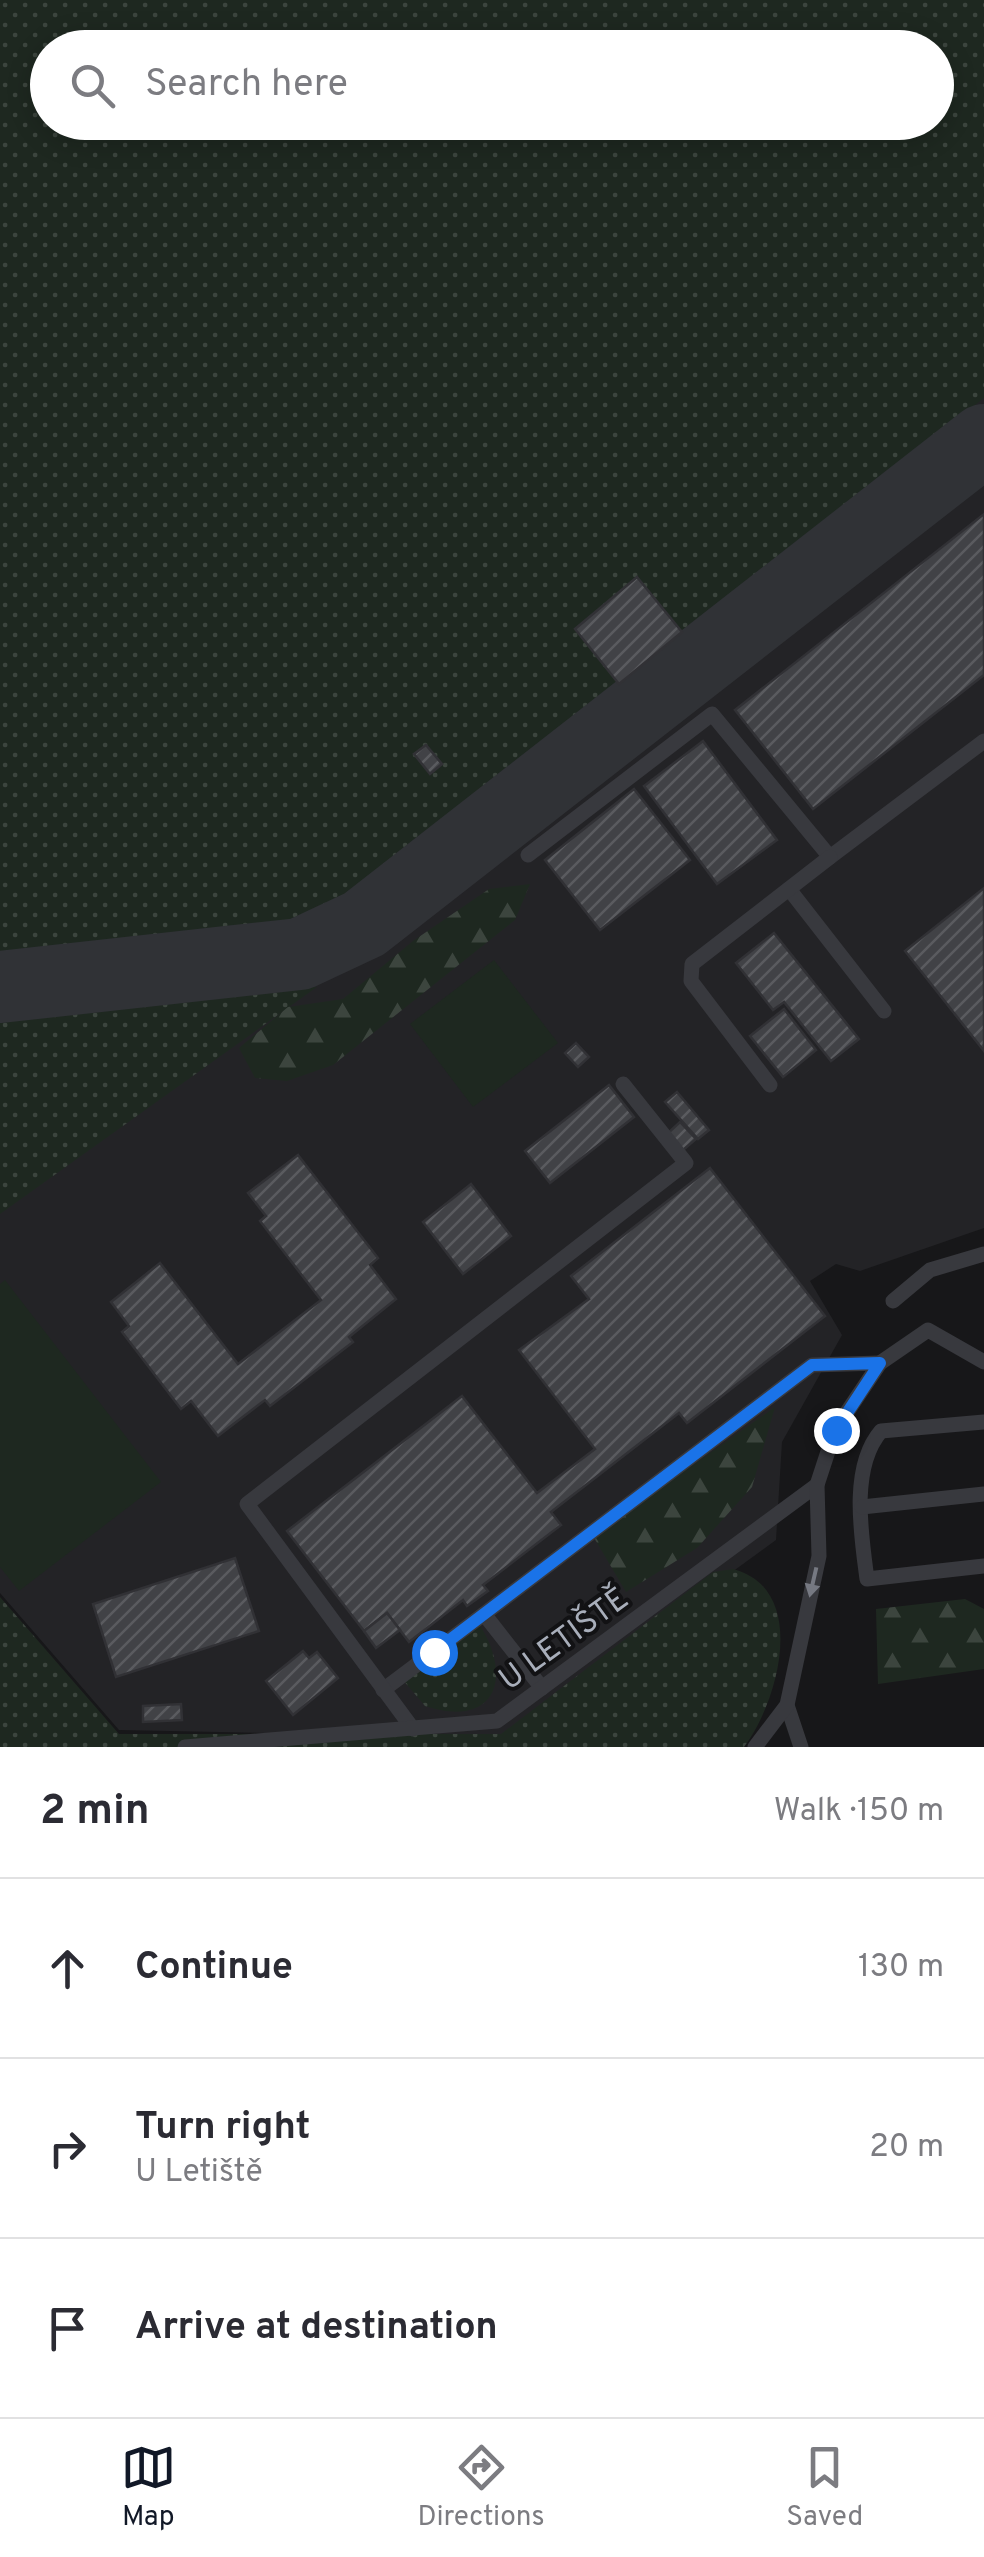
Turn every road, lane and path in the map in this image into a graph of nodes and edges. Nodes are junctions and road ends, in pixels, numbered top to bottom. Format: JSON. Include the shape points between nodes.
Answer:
{"nodes":[{"id":1,"x":984,"y":741,"type":"edge"},
{"id":2,"x":528,"y":854,"type":"dead end"},
{"id":3,"x":830,"y":856,"type":"junction"},
{"id":4,"x":789,"y":888,"type":"junction"},
{"id":5,"x":884,"y":1011,"type":"dead end"},
{"id":6,"x":623,"y":1084,"type":"dead end"},
{"id":7,"x":770,"y":1085,"type":"dead end"},
{"id":8,"x":984,"y":1254,"type":"edge"},
{"id":9,"x":892,"y":1300,"type":"dead end"},
{"id":10,"x":984,"y":1348,"type":"edge"},
{"id":11,"x":966,"y":1351,"type":"junction"},
{"id":12,"x":984,"y":1362,"type":"edge"},
{"id":13,"x":880,"y":1363,"type":"junction"},
{"id":14,"x":984,"y":1422,"type":"edge"},
{"id":15,"x":817,"y":1485,"type":"junction"},
{"id":16,"x":984,"y":1494,"type":"edge"},
{"id":17,"x":862,"y":1507,"type":"junction"},
{"id":18,"x":984,"y":1566,"type":"edge"},
{"id":19,"x":484,"y":1614,"type":"junction"},
{"id":20,"x":542,"y":1688,"type":"junction"},
{"id":21,"x":383,"y":1690,"type":"junction"},
{"id":22,"x":787,"y":1705,"type":"junction"},
{"id":23,"x":413,"y":1729,"type":"junction"},
{"id":24,"x":185,"y":1747,"type":"edge"},
{"id":25,"x":754,"y":1747,"type":"edge"},
{"id":26,"x":801,"y":1747,"type":"edge"}],
"edges":[{"from":1,"to":3,"type":"lane"},
{"from":2,"to":3,"type":"lane","via":[[712,714]]},
{"from":3,"to":4,"type":"lane"},
{"from":4,"to":5,"type":"lane"},
{"from":4,"to":7,"type":"lane","via":[[692,964],[691,982]]},
{"from":6,"to":21,"type":"lane","via":[[686,1163],[248,1504]]},
{"from":8,"to":9,"type":"lane","via":[[930,1270]]},
{"from":10,"to":11,"type":"lane"},
{"from":11,"to":12,"type":"lane"},
{"from":11,"to":13,"type":"lane","via":[[928,1330]]},
{"from":13,"to":15,"type":"lane","via":[[836,1430]]},
{"from":13,"to":19,"type":"lane","via":[[812,1365]]},
{"from":14,"to":17,"type":"lane","via":[[881,1431],[867,1447]]},
{"from":15,"to":20,"type":"lane","name":"U LETIŠTĚ"},
{"from":15,"to":22,"type":"lane","one_way":true,"via":[[819,1556]]},
{"from":16,"to":17,"type":"lane"},
{"from":17,"to":18,"type":"lane","via":[[867,1579]]},
{"from":19,"to":20,"type":"lane"},
{"from":19,"to":21,"type":"lane"},
{"from":20,"to":23,"type":"lane","name":"U LETIŠTĚ","via":[[498,1721]]},
{"from":21,"to":23,"type":"lane"},
{"from":22,"to":25,"type":"lane"},
{"from":22,"to":26,"type":"lane"},
{"from":23,"to":24,"type":"lane","name":"U LETIŠTĚ"}]}
